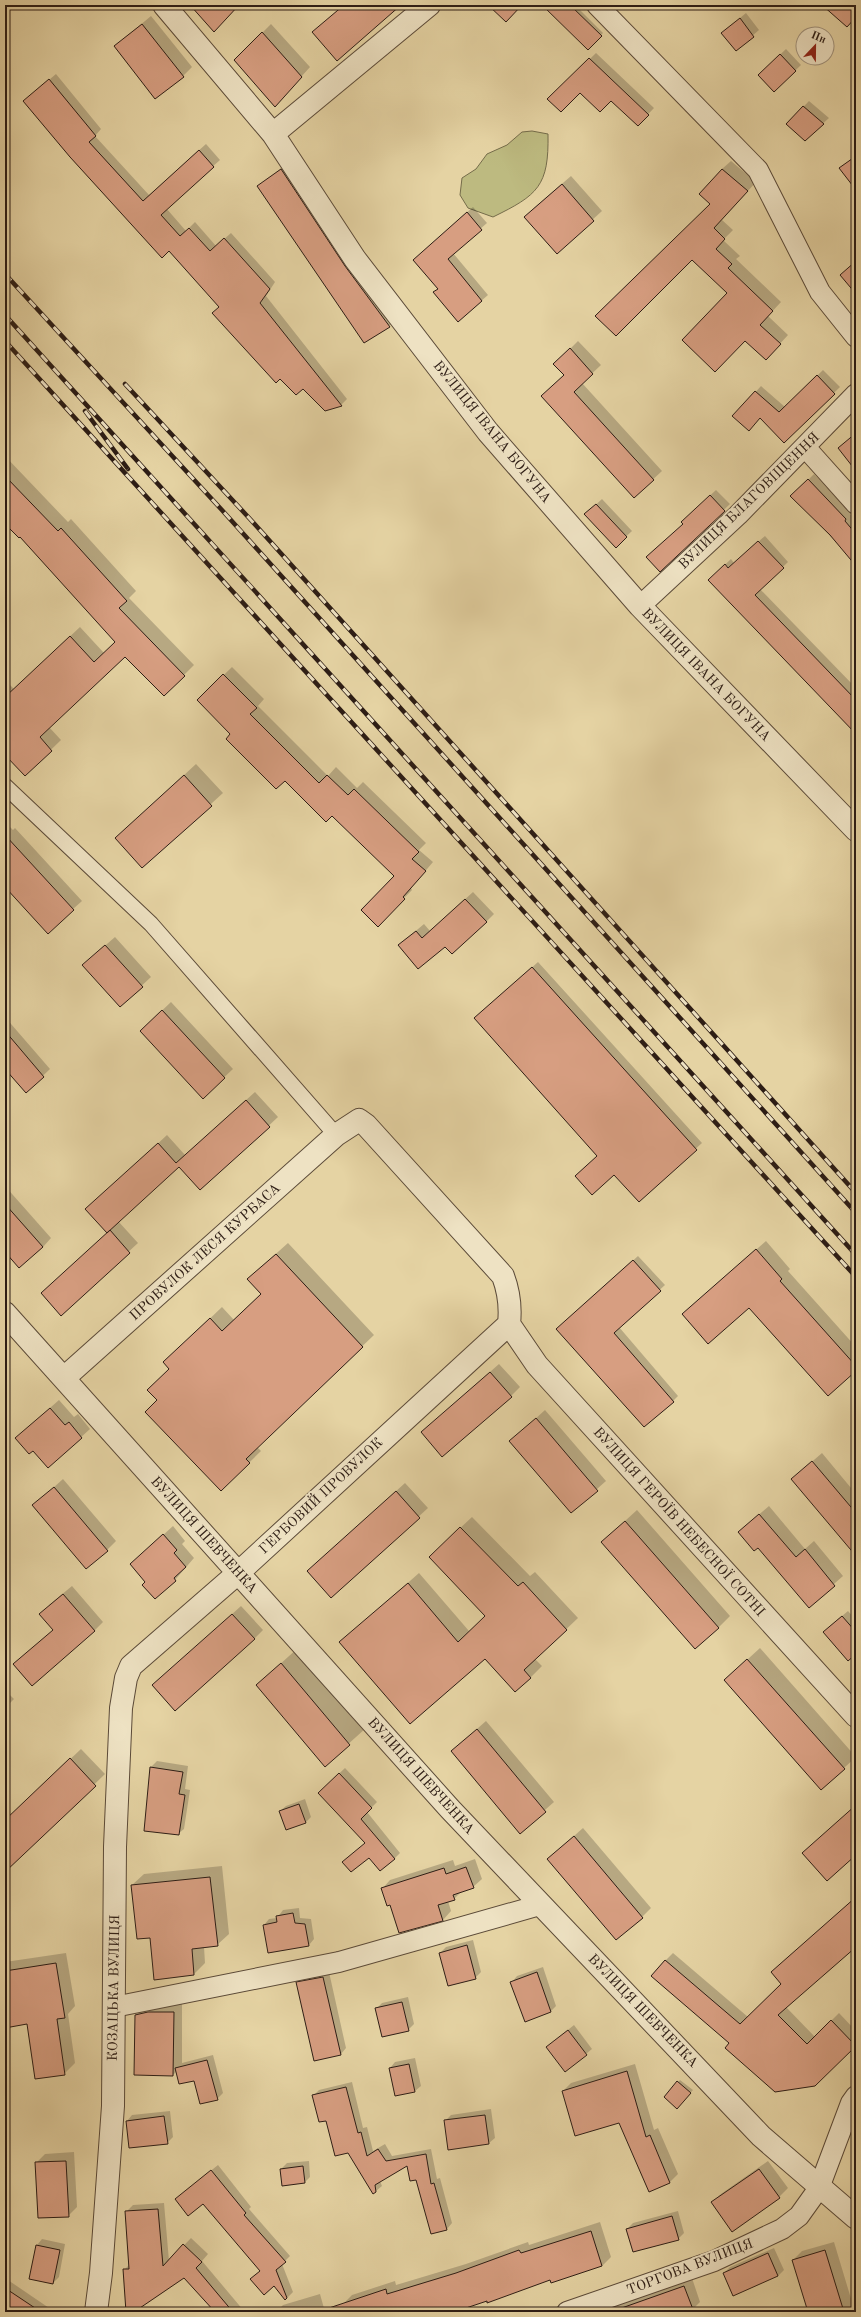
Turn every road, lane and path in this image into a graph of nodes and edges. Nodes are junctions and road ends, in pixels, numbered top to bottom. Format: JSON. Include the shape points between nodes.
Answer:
{"nodes":[{"id":1,"x":164,"y":5,"type":"edge"},
{"id":2,"x":429,"y":5,"type":"edge"},
{"id":3,"x":597,"y":5,"type":"edge"},
{"id":4,"x":273,"y":134,"type":"junction"},
{"id":5,"x":856,"y":337,"type":"edge"},
{"id":6,"x":856,"y":394,"type":"edge"},
{"id":7,"x":804,"y":447,"type":"junction"},
{"id":8,"x":856,"y":504,"type":"edge"},
{"id":9,"x":640,"y":606,"type":"junction"},
{"id":10,"x":5,"y":786,"type":"edge"},
{"id":11,"x":856,"y":830,"type":"edge"},
{"id":12,"x":341,"y":1131,"type":"junction"},
{"id":13,"x":5,"y":1314,"type":"edge"},
{"id":14,"x":509,"y":1324,"type":"junction"},
{"id":15,"x":64,"y":1378,"type":"junction"},
{"id":16,"x":238,"y":1573,"type":"junction"},
{"id":17,"x":131,"y":1666,"type":"joint"},
{"id":18,"x":856,"y":1716,"type":"edge"},
{"id":19,"x":540,"y":1904,"type":"junction"},
{"id":20,"x":114,"y":2007,"type":"junction"},
{"id":21,"x":856,"y":2096,"type":"edge"},
{"id":22,"x":819,"y":2188,"type":"junction"},
{"id":23,"x":856,"y":2218,"type":"edge"},
{"id":24,"x":96,"y":2312,"type":"edge"},
{"id":25,"x":567,"y":2312,"type":"edge"}],
"edges":[{"from":1,"to":4,"type":"street","name":"ВУЛИЦЯ ІВАНА БОГУНА"},
{"from":2,"to":4,"type":"street"},
{"from":3,"to":5,"type":"street","via":[[758,170],[820,292]]},
{"from":4,"to":9,"type":"street","name":"ВУЛИЦЯ ІВАНА БОГУНА","via":[[355,259],[484,426]]},
{"from":6,"to":7,"type":"street","name":"ВУЛИЦЯ БЛАГОВІЩЕННЯ"},
{"from":7,"to":8,"type":"street"},
{"from":7,"to":9,"type":"street","name":"ВУЛИЦЯ БЛАГОВІЩЕННЯ","via":[[738,514]]},
{"from":9,"to":11,"type":"street","name":"ВУЛИЦЯ ІВАНА БОГУНА"},
{"from":10,"to":12,"type":"street","via":[[151,924]]},
{"from":12,"to":14,"type":"street","via":[[359,1120],[366,1125],[504,1276],[511,1309]]},
{"from":12,"to":15,"type":"street","name":"ПРОВУЛОК ЛЕСЯ КУРБАСА"},
{"from":13,"to":15,"type":"street","name":"ВУЛИЦЯ ШЕВЧЕНКА"},
{"from":14,"to":16,"type":"street","name":"ГЕРБОВИЙ ПРОВУЛОК"},
{"from":14,"to":18,"type":"street","name":"ВУЛИЦЯ ГЕРОЇВ НЕБЕСНОЇ СОТНІ","via":[[537,1366]]},
{"from":15,"to":16,"type":"street","name":"ВУЛИЦЯ ШЕВЧЕНКА"},
{"from":16,"to":17,"type":"street","name":"ГЕРБОВИЙ ПРОВУЛОК"},
{"from":16,"to":19,"type":"street","name":"ВУЛИЦЯ ШЕВЧЕНКА","via":[[450,1809]]},
{"from":17,"to":20,"type":"street","name":"КОЗАЦЬКА ВУЛИЦЯ","via":[[126,1678],[121,1708]]},
{"from":19,"to":20,"type":"street","via":[[339,1962]]},
{"from":19,"to":22,"type":"street","name":"ВУЛИЦЯ ШЕВЧЕНКА","via":[[761,2136]]},
{"from":20,"to":24,"type":"street","name":"КОЗАЦЬКА ВУЛИЦЯ","via":[[111,2130]]},
{"from":21,"to":22,"type":"street","name":"ТОРГОВА ВУЛИЦЯ","via":[[851,2103]]},
{"from":22,"to":23,"type":"street","name":"ВУЛИЦЯ ШЕВЧЕНКА"},
{"from":22,"to":25,"type":"street","name":"ТОРГОВА ВУЛИЦЯ","via":[[799,2216],[782,2229],[753,2244],[714,2261]]}]}
